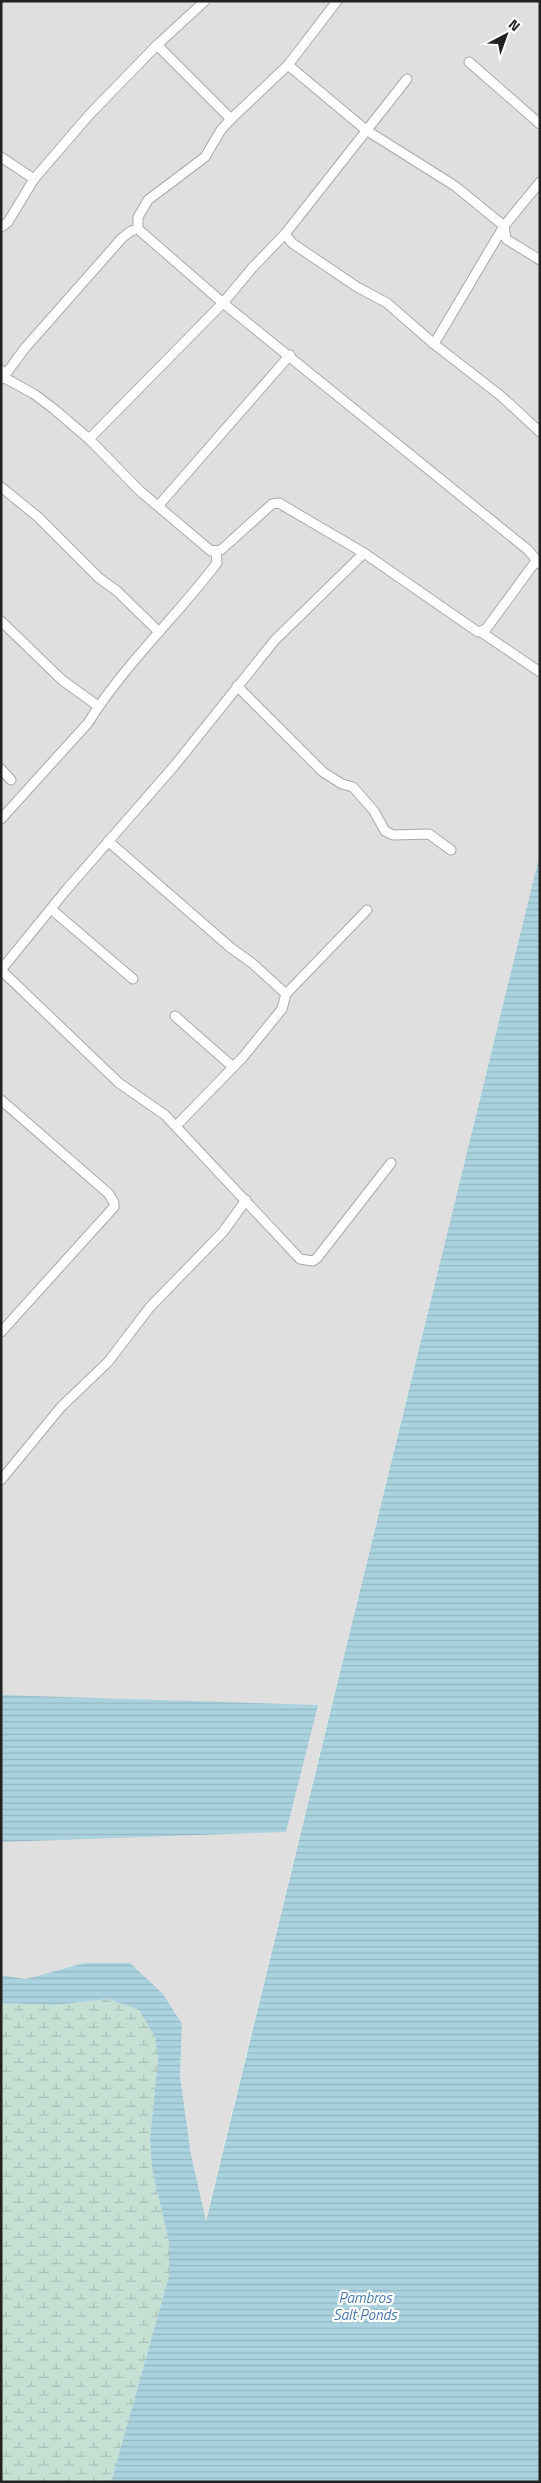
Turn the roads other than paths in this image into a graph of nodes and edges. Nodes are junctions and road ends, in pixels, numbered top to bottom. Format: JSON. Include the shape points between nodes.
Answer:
{"nodes":[{"id":1,"x":205,"y":1,"type":"edge"},
{"id":2,"x":337,"y":1,"type":"edge"},
{"id":3,"x":157,"y":45,"type":"junction"},
{"id":4,"x":469,"y":62,"type":"dead end"},
{"id":5,"x":288,"y":65,"type":"junction"},
{"id":6,"x":407,"y":79,"type":"dead end"},
{"id":7,"x":232,"y":119,"type":"junction"},
{"id":8,"x":540,"y":124,"type":"edge"},
{"id":9,"x":366,"y":130,"type":"junction"},
{"id":10,"x":1,"y":158,"type":"edge"},
{"id":11,"x":34,"y":180,"type":"junction"},
{"id":12,"x":540,"y":182,"type":"edge"},
{"id":13,"x":504,"y":226,"type":"junction"},
{"id":14,"x":1,"y":227,"type":"edge"},
{"id":15,"x":138,"y":229,"type":"junction"},
{"id":16,"x":285,"y":234,"type":"junction"},
{"id":17,"x":540,"y":260,"type":"edge"},
{"id":18,"x":223,"y":302,"type":"junction"},
{"id":19,"x":434,"y":344,"type":"junction"},
{"id":20,"x":290,"y":355,"type":"junction"},
{"id":21,"x":2,"y":375,"type":"edge"},
{"id":22,"x":540,"y":432,"type":"edge"},
{"id":23,"x":89,"y":439,"type":"junction"},
{"id":24,"x":1,"y":487,"type":"edge"},
{"id":25,"x":159,"y":505,"type":"junction"},
{"id":26,"x":216,"y":551,"type":"junction"},
{"id":27,"x":364,"y":553,"type":"junction"},
{"id":28,"x":538,"y":563,"type":"edge"},
{"id":29,"x":1,"y":622,"type":"edge"},
{"id":30,"x":159,"y":632,"type":"junction"},
{"id":31,"x":481,"y":632,"type":"junction"},
{"id":32,"x":540,"y":672,"type":"edge"},
{"id":33,"x":237,"y":686,"type":"junction"},
{"id":34,"x":98,"y":706,"type":"junction"},
{"id":35,"x":1,"y":769,"type":"edge"},
{"id":36,"x":12,"y":780,"type":"dead end"},
{"id":37,"x":1,"y":819,"type":"edge"},
{"id":38,"x":108,"y":841,"type":"junction"},
{"id":39,"x":452,"y":850,"type":"dead end"},
{"id":40,"x":51,"y":909,"type":"junction"},
{"id":41,"x":367,"y":910,"type":"dead end"},
{"id":42,"x":1,"y":970,"type":"edge"},
{"id":43,"x":133,"y":979,"type":"dead end"},
{"id":44,"x":286,"y":994,"type":"junction"},
{"id":45,"x":175,"y":1016,"type":"dead end"},
{"id":46,"x":233,"y":1067,"type":"junction"},
{"id":47,"x":1,"y":1100,"type":"edge"},
{"id":48,"x":176,"y":1126,"type":"junction"},
{"id":49,"x":390,"y":1163,"type":"dead end"},
{"id":50,"x":246,"y":1200,"type":"junction"},
{"id":51,"x":2,"y":1331,"type":"edge"},
{"id":52,"x":1,"y":1480,"type":"edge"}],
"edges":[{"from":1,"to":3,"type":"street"},
{"from":2,"to":5,"type":"street"},
{"from":3,"to":7,"type":"street"},
{"from":3,"to":11,"type":"street","via":[[89,115]]},
{"from":4,"to":8,"type":"street"},
{"from":5,"to":7,"type":"street"},
{"from":5,"to":9,"type":"street"},
{"from":6,"to":9,"type":"street"},
{"from":7,"to":15,"type":"street","via":[[204,156],[148,200],[138,217]]},
{"from":9,"to":13,"type":"street","via":[[454,186]]},
{"from":9,"to":16,"type":"street"},
{"from":10,"to":11,"type":"street"},
{"from":11,"to":14,"type":"street","via":[[8,222]]},
{"from":12,"to":13,"type":"street"},
{"from":13,"to":17,"type":"street","via":[[506,240]]},
{"from":13,"to":19,"type":"street"},
{"from":15,"to":18,"type":"street"},
{"from":15,"to":21,"type":"street","via":[[131,230],[122,238]]},
{"from":16,"to":18,"type":"street"},
{"from":16,"to":19,"type":"street","via":[[292,243],[357,287],[387,303]]},
{"from":18,"to":20,"type":"street"},
{"from":18,"to":23,"type":"street"},
{"from":19,"to":22,"type":"street","via":[[501,396]]},
{"from":20,"to":25,"type":"street"},
{"from":20,"to":28,"type":"street","via":[[528,550]]},
{"from":21,"to":23,"type":"street","via":[[34,394]]},
{"from":23,"to":25,"type":"street","via":[[116,469]]},
{"from":24,"to":30,"type":"street","via":[[38,517]]},
{"from":25,"to":26,"type":"street","via":[[206,548]]},
{"from":26,"to":27,"type":"street","via":[[228,545],[272,504],[279,503]]},
{"from":26,"to":30,"type":"street","via":[[217,563]]},
{"from":27,"to":31,"type":"street","via":[[472,629]]},
{"from":27,"to":33,"type":"street","via":[[275,640]]},
{"from":28,"to":31,"type":"street"},
{"from":29,"to":34,"type":"street","via":[[62,680]]},
{"from":30,"to":34,"type":"street"},
{"from":31,"to":32,"type":"street"},
{"from":33,"to":38,"type":"street","via":[[201,735]]},
{"from":33,"to":39,"type":"street","via":[[323,772],[353,788],[374,811],[385,831],[392,835],[429,834]]},
{"from":34,"to":37,"type":"street","via":[[88,723]]},
{"from":35,"to":36,"type":"street"},
{"from":38,"to":40,"type":"street"},
{"from":38,"to":44,"type":"street"},
{"from":40,"to":42,"type":"street"},
{"from":40,"to":43,"type":"street"},
{"from":41,"to":44,"type":"street"},
{"from":42,"to":48,"type":"street","via":[[119,1083]]},
{"from":44,"to":46,"type":"street","via":[[282,1009]]},
{"from":45,"to":46,"type":"street"},
{"from":46,"to":48,"type":"street"},
{"from":47,"to":51,"type":"street","via":[[109,1194],[114,1203],[114,1207]]},
{"from":48,"to":50,"type":"street"},
{"from":49,"to":50,"type":"street","via":[[312,1261],[300,1259]]},
{"from":50,"to":52,"type":"street","via":[[223,1232],[150,1307],[108,1362],[61,1407]]}]}
